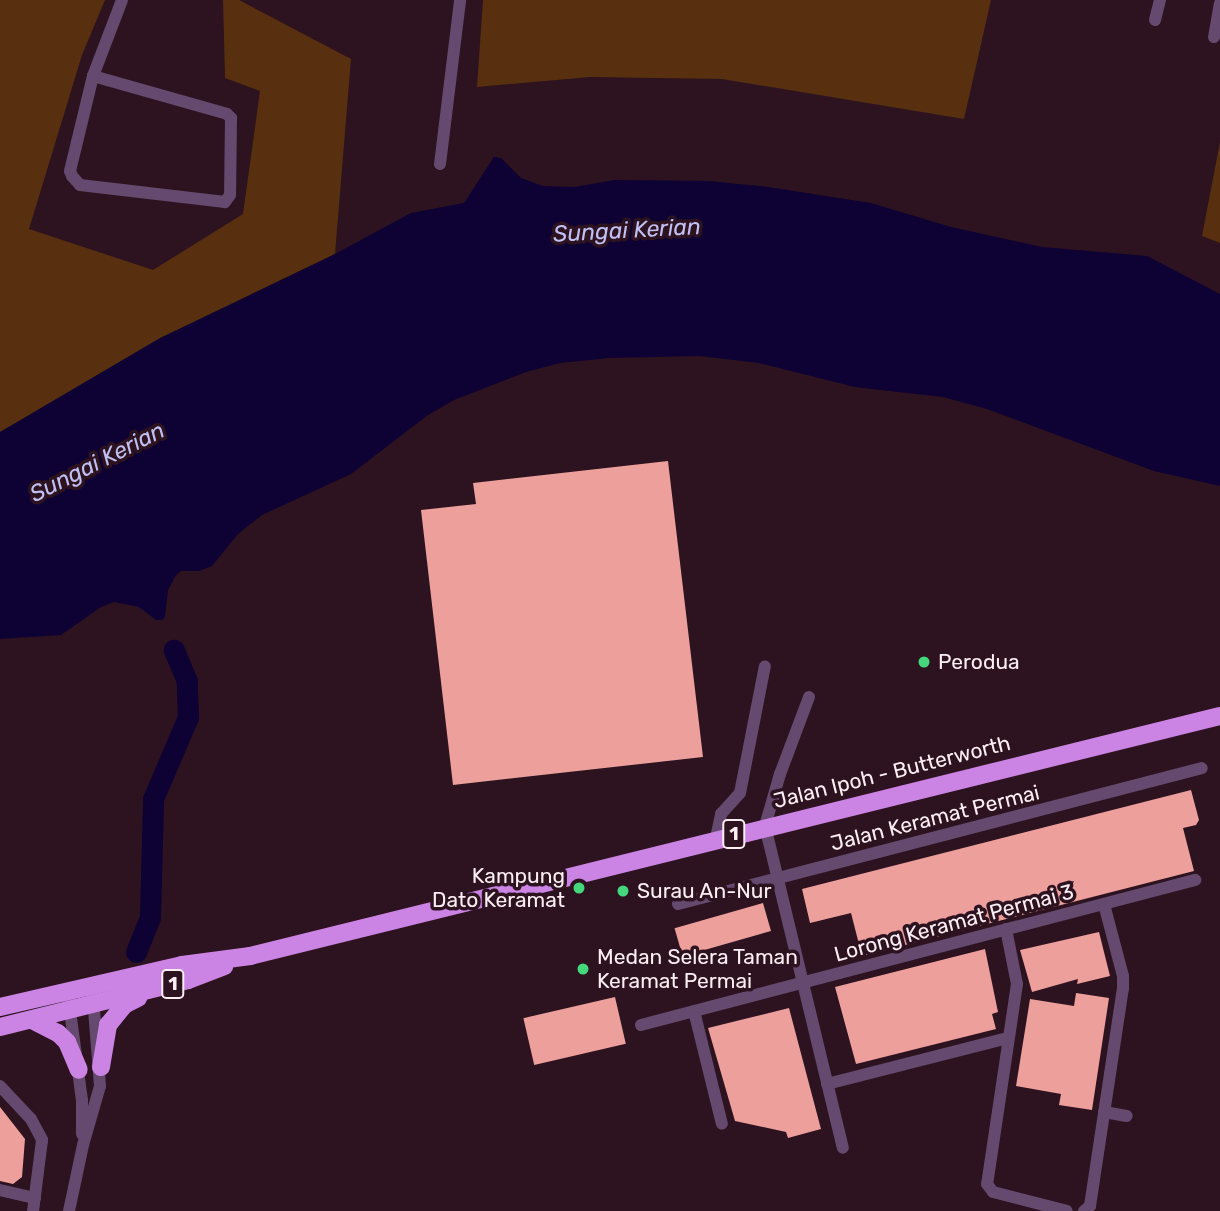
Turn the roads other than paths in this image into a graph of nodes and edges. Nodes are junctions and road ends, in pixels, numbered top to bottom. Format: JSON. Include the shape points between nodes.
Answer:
{"nodes":[{"id":1,"x":122,"y":0,"type":"edge"},
{"id":2,"x":460,"y":0,"type":"edge"},
{"id":3,"x":1160,"y":0,"type":"edge"},
{"id":4,"x":1220,"y":4,"type":"edge"},
{"id":5,"x":1155,"y":20,"type":"dead end"},
{"id":6,"x":1214,"y":37,"type":"dead end"},
{"id":7,"x":93,"y":76,"type":"junction"},
{"id":8,"x":440,"y":164,"type":"dead end"},
{"id":9,"x":765,"y":666,"type":"dead end"},
{"id":10,"x":809,"y":697,"type":"dead end"},
{"id":11,"x":1220,"y":716,"type":"edge"},
{"id":12,"x":1202,"y":768,"type":"dead end"},
{"id":13,"x":765,"y":826,"type":"junction"},
{"id":14,"x":716,"y":838,"type":"junction"},
{"id":15,"x":778,"y":878,"type":"junction"},
{"id":16,"x":1195,"y":880,"type":"dead end"},
{"id":17,"x":678,"y":904,"type":"dead end"},
{"id":18,"x":1104,"y":904,"type":"junction"},
{"id":19,"x":1006,"y":929,"type":"junction"},
{"id":20,"x":250,"y":956,"type":"junction"},
{"id":21,"x":188,"y":980,"type":"junction"},
{"id":22,"x":803,"y":983,"type":"junction"},
{"id":23,"x":92,"y":984,"type":"junction"},
{"id":24,"x":67,"y":990,"type":"junction"},
{"id":25,"x":94,"y":1003,"type":"junction"},
{"id":26,"x":0,"y":1007,"type":"edge"},
{"id":27,"x":70,"y":1010,"type":"junction"},
{"id":28,"x":694,"y":1011,"type":"junction"},
{"id":29,"x":32,"y":1020,"type":"junction"},
{"id":30,"x":641,"y":1025,"type":"dead end"},
{"id":31,"x":0,"y":1027,"type":"edge"},
{"id":32,"x":1009,"y":1038,"type":"junction"},
{"id":33,"x":101,"y":1067,"type":"junction"},
{"id":34,"x":79,"y":1070,"type":"junction"},
{"id":35,"x":827,"y":1084,"type":"junction"},
{"id":36,"x":0,"y":1086,"type":"edge"},
{"id":37,"x":1104,"y":1112,"type":"junction"},
{"id":38,"x":1127,"y":1116,"type":"dead end"},
{"id":39,"x":722,"y":1124,"type":"dead end"},
{"id":40,"x":83,"y":1145,"type":"junction"},
{"id":41,"x":843,"y":1148,"type":"dead end"},
{"id":42,"x":0,"y":1190,"type":"edge"},
{"id":43,"x":34,"y":1205,"type":"edge"},
{"id":44,"x":69,"y":1211,"type":"edge"},
{"id":45,"x":1067,"y":1211,"type":"edge"},
{"id":46,"x":1084,"y":1211,"type":"edge"}],
"edges":[{"from":1,"to":7,"type":"street"},
{"from":2,"to":8,"type":"street"},
{"from":3,"to":5,"type":"street"},
{"from":4,"to":6,"type":"street"},
{"from":7,"to":7,"type":"street","via":[[70,171],[77,182],[225,202],[230,195],[231,118],[227,114]]},
{"from":9,"to":14,"type":"street","via":[[740,793],[721,814]]},
{"from":10,"to":13,"type":"street"},
{"from":11,"to":13,"type":"highway","name":"Jalan Ipoh - Butterworth","number":"1"},
{"from":12,"to":15,"type":"street","name":"Jalan Keramat Permai"},
{"from":13,"to":14,"type":"highway","name":"Jalan Ipoh - Butterworth","number":"1"},
{"from":13,"to":15,"type":"street"},
{"from":14,"to":20,"type":"highway","name":"Jalan Ipoh - Butterworth","number":"1"},
{"from":15,"to":17,"type":"street","name":"Jalan Keramat Permai"},
{"from":15,"to":22,"type":"street"},
{"from":16,"to":18,"type":"street","name":"Lorong Keramat Permai 3"},
{"from":18,"to":19,"type":"street","name":"Lorong Keramat Permai 3"},
{"from":18,"to":37,"type":"street","via":[[1123,976]]},
{"from":19,"to":22,"type":"street","name":"Lorong Keramat Permai 3"},
{"from":19,"to":32,"type":"street","via":[[1017,984]]},
{"from":20,"to":21,"type":"highway","name":"Jalan Ipoh - Butterworth","number":"1"},
{"from":20,"to":23,"type":"highway","name":"Jalan Ipoh - Butterworth","number":"1"},
{"from":21,"to":25,"type":"highway","name":"Jalan Ipoh - Butterworth","number":"1"},
{"from":21,"to":33,"type":"highway","via":[[124,1005],[108,1025]]},
{"from":22,"to":28,"type":"street","name":"Lorong Keramat Permai 3"},
{"from":22,"to":35,"type":"street"},
{"from":23,"to":24,"type":"highway","name":"Jalan Ipoh - Butterworth","number":"1"},
{"from":23,"to":25,"type":"street"},
{"from":24,"to":26,"type":"highway","name":"Jalan Ipoh - Butterworth","number":"1"},
{"from":24,"to":27,"type":"street"},
{"from":25,"to":27,"type":"highway","name":"Jalan Ipoh - Butterworth","number":"1"},
{"from":25,"to":33,"type":"street"},
{"from":27,"to":29,"type":"highway","name":"Jalan Ipoh - Butterworth","number":"1"},
{"from":27,"to":34,"type":"street"},
{"from":28,"to":30,"type":"street","name":"Lorong Keramat Permai 3"},
{"from":28,"to":39,"type":"street"},
{"from":29,"to":31,"type":"highway","name":"Jalan Ipoh - Butterworth","number":"1"},
{"from":29,"to":34,"type":"highway","via":[[58,1032]]},
{"from":32,"to":35,"type":"street"},
{"from":32,"to":45,"type":"street","via":[[987,1184],[993,1192]]},
{"from":33,"to":40,"type":"street","via":[[96,1106]]},
{"from":34,"to":40,"type":"street"},
{"from":35,"to":41,"type":"street"},
{"from":36,"to":43,"type":"street","via":[[32,1119],[42,1140]]},
{"from":37,"to":38,"type":"street"},
{"from":37,"to":46,"type":"street","via":[[1090,1206]]},
{"from":40,"to":44,"type":"street"},
{"from":42,"to":43,"type":"street"}]}
